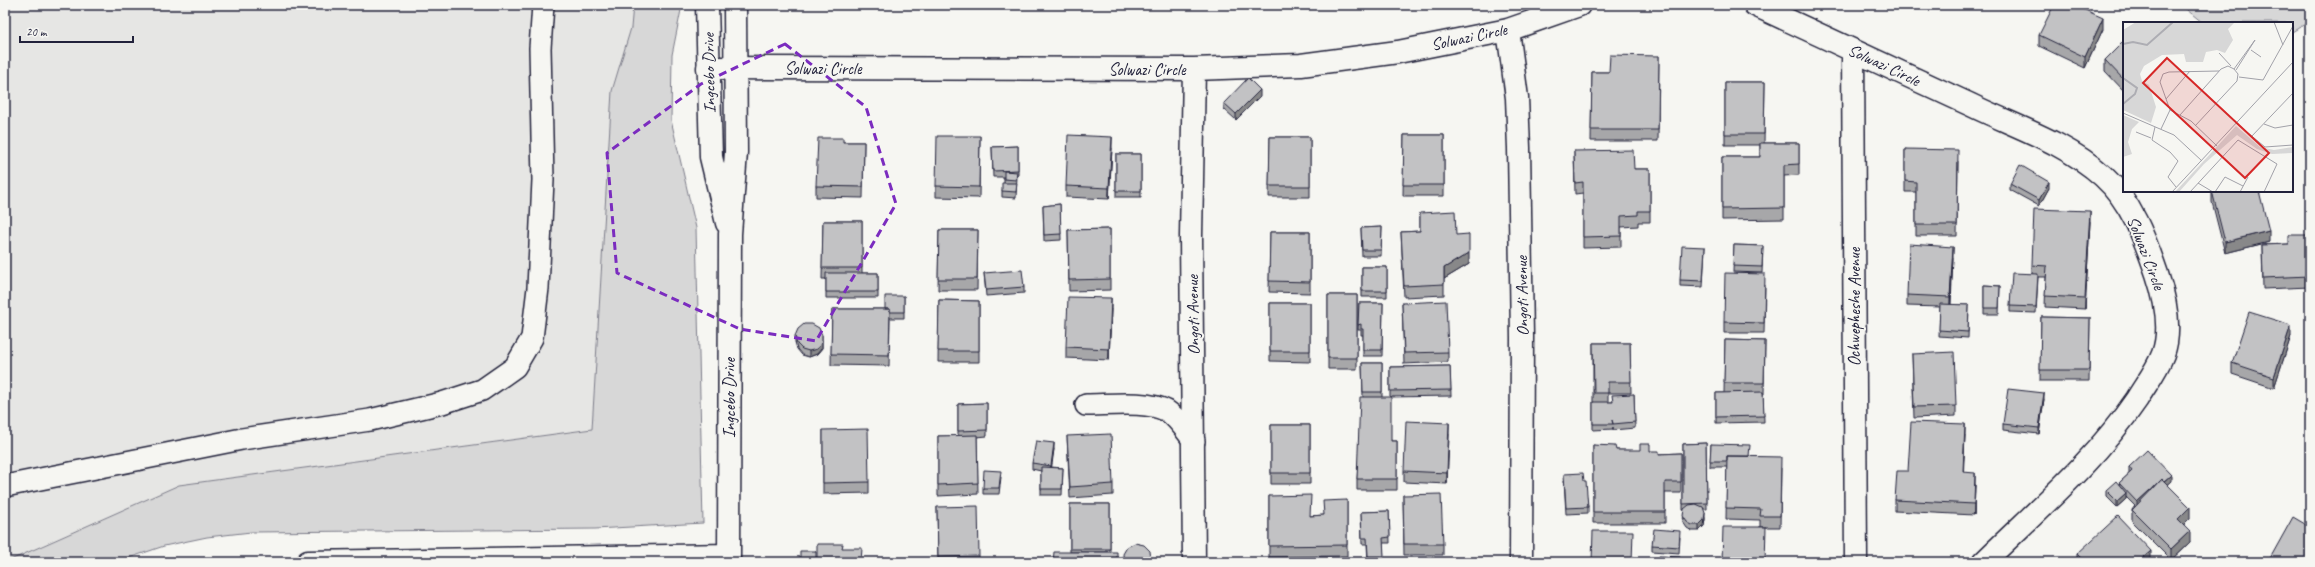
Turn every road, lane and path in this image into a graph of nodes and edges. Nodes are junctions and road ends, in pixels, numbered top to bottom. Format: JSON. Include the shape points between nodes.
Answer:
{"nodes":[{"id":1,"x":543,"y":5,"type":"edge"},
{"id":2,"x":707,"y":5,"type":"edge"},
{"id":3,"x":735,"y":5,"type":"edge"},
{"id":4,"x":1579,"y":5,"type":"edge"},
{"id":5,"x":1755,"y":5,"type":"edge"},
{"id":6,"x":1508,"y":30,"type":"junction"},
{"id":7,"x":1853,"y":51,"type":"junction"},
{"id":8,"x":734,"y":67,"type":"junction"},
{"id":9,"x":708,"y":68,"type":"junction"},
{"id":10,"x":1194,"y":69,"type":"junction"},
{"id":11,"x":730,"y":234,"type":"junction"},
{"id":12,"x":1086,"y":405,"type":"dead end"},
{"id":13,"x":1194,"y":441,"type":"junction"},
{"id":14,"x":5,"y":486,"type":"edge"},
{"id":15,"x":729,"y":558,"type":"edge"},
{"id":16,"x":382,"y":561,"type":"edge"},
{"id":17,"x":308,"y":562,"type":"edge"},
{"id":18,"x":1194,"y":562,"type":"edge"},
{"id":19,"x":1521,"y":562,"type":"edge"},
{"id":20,"x":1856,"y":562,"type":"edge"},
{"id":21,"x":1984,"y":562,"type":"edge"}],
"edges":[{"from":1,"to":14,"type":"lane","via":[[540,48],[543,180],[538,288],[532,338],[516,367],[482,390],[442,403],[370,420],[242,439]]},
{"from":2,"to":9,"type":"street","name":"Ingcebo Drive"},
{"from":3,"to":8,"type":"street","name":"Ingcebo Drive"},
{"from":4,"to":6,"type":"street","name":"Solwazi Circle"},
{"from":5,"to":7,"type":"street","name":"Solwazi Circle"},
{"from":6,"to":10,"type":"street","name":"Solwazi Circle","via":[[1398,52],[1301,65]]},
{"from":6,"to":19,"type":"street","name":"Ongoti Avenue","via":[[1517,98],[1519,148],[1522,338]]},
{"from":7,"to":20,"type":"street","name":"Ochwepheshe Avenue"},
{"from":7,"to":21,"type":"street","name":"Solwazi Circle","via":[[2043,136],[2104,177],[2122,197],[2137,223],[2163,292],[2168,331],[2163,353],[2150,379],[2119,425],[2092,456]]},
{"from":8,"to":9,"type":"street","name":"Solwazi Circle"},
{"from":8,"to":10,"type":"street","name":"Solwazi Circle"},
{"from":8,"to":11,"type":"street","name":"Ingcebo Drive","via":[[735,167]]},
{"from":9,"to":11,"type":"street","name":"Ingcebo Drive","via":[[711,158]]},
{"from":10,"to":13,"type":"street","name":"Ongoti Avenue","via":[[1191,236]]},
{"from":11,"to":15,"type":"street","name":"Ingcebo Drive"},
{"from":12,"to":13,"type":"lane","via":[[1159,407],[1173,416]]},
{"from":13,"to":18,"type":"street","name":"Ongoti Avenue"},
{"from":15,"to":16,"type":"street"},
{"from":16,"to":17,"type":"street"}]}
